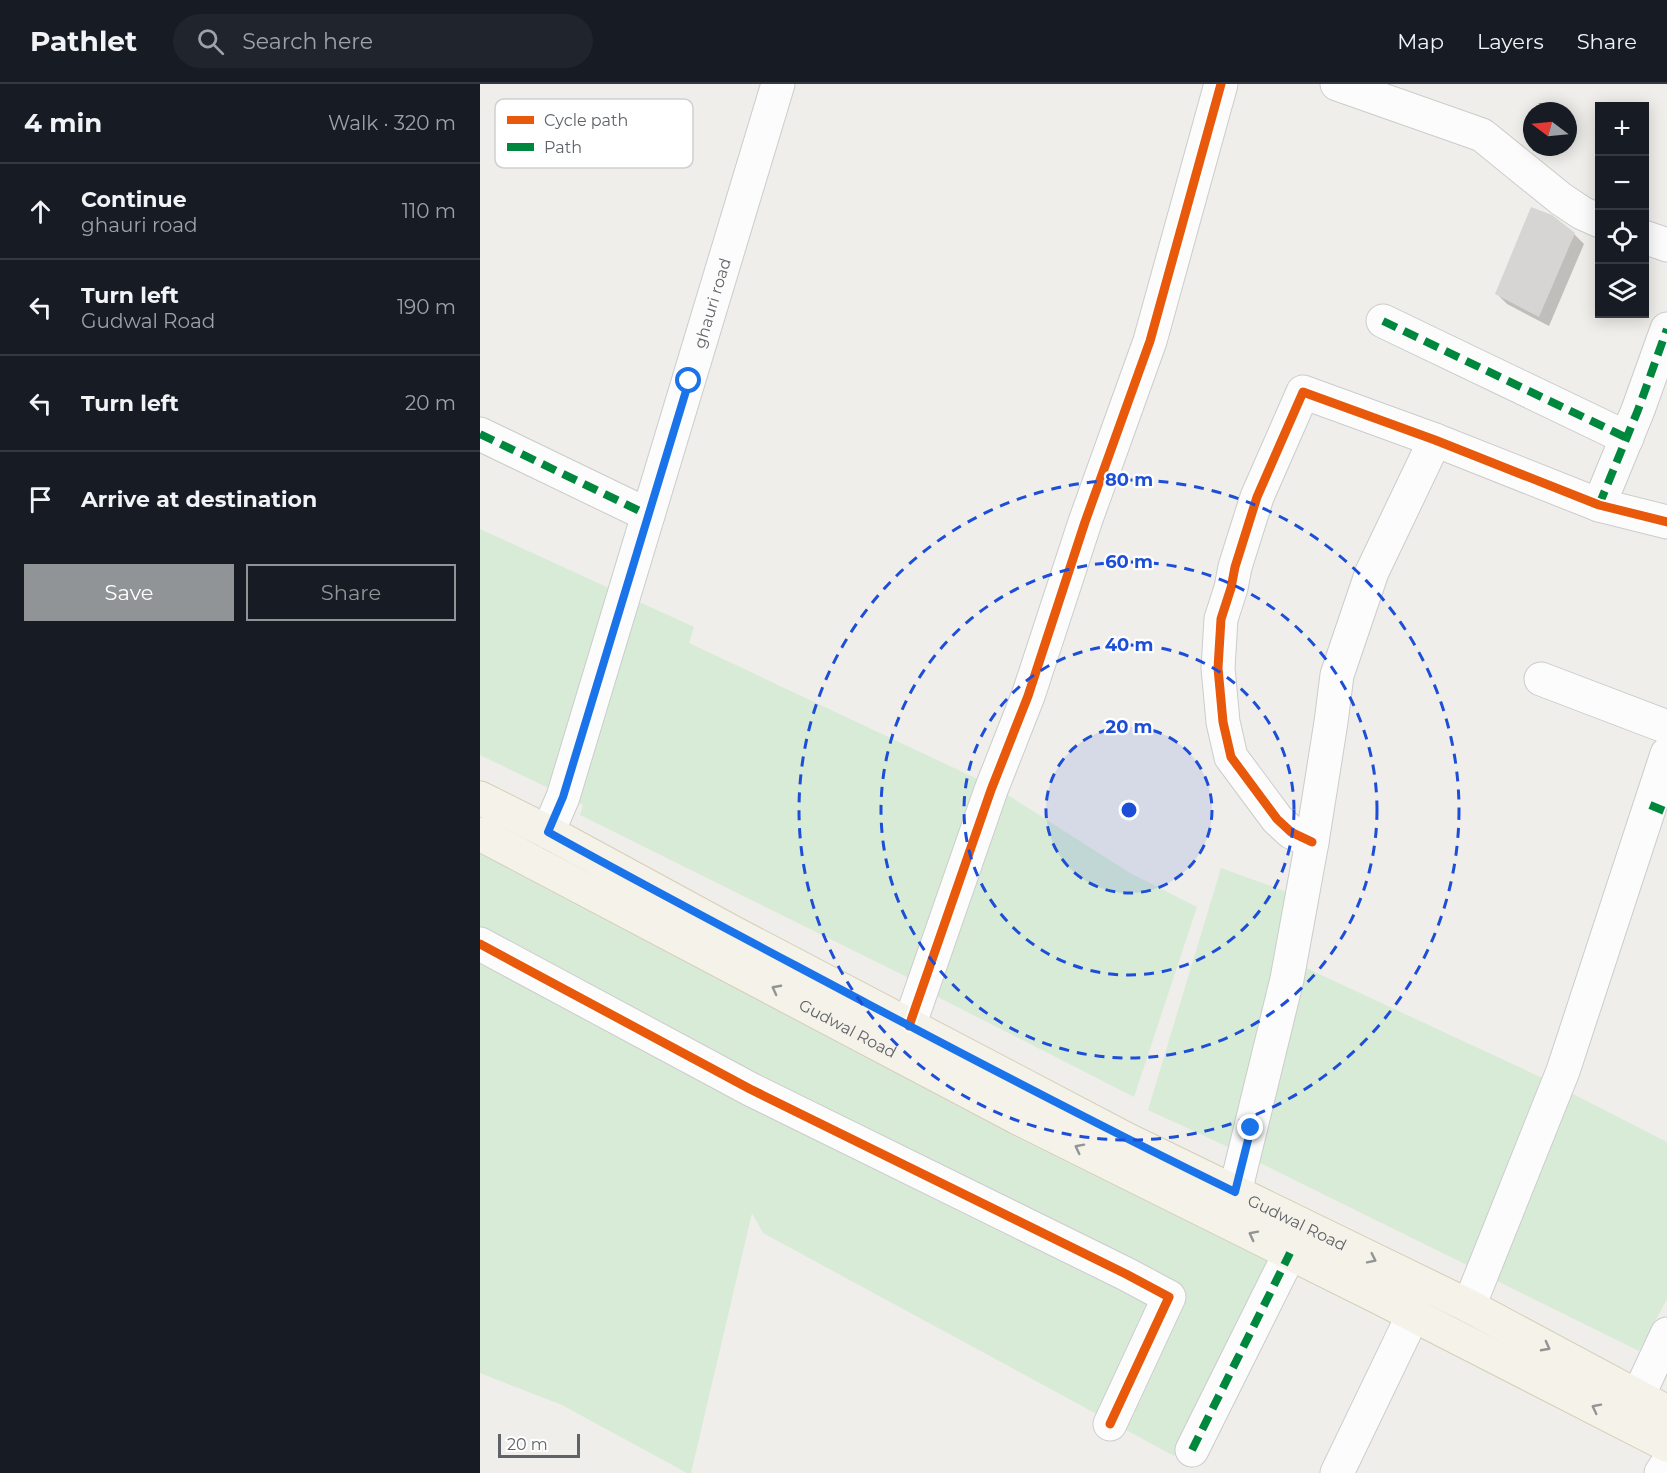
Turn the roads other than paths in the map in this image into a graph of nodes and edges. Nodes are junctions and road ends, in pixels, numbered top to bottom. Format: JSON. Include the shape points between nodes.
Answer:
{"nodes":[{"id":1,"x":778,"y":84,"type":"edge"},
{"id":2,"x":1221,"y":84,"type":"edge"},
{"id":3,"x":1336,"y":84,"type":"edge"},
{"id":4,"x":1595,"y":218,"type":"edge"},
{"id":5,"x":1649,"y":239,"type":"edge"},
{"id":6,"x":1667,"y":244,"type":"edge"},
{"id":7,"x":1383,"y":321,"type":"dead end"},
{"id":8,"x":1667,"y":329,"type":"edge"},
{"id":9,"x":480,"y":434,"type":"edge"},
{"id":10,"x":1627,"y":438,"type":"junction"},
{"id":11,"x":1435,"y":440,"type":"junction"},
{"id":12,"x":1599,"y":505,"type":"junction"},
{"id":13,"x":648,"y":515,"type":"junction"},
{"id":14,"x":1667,"y":522,"type":"edge"},
{"id":15,"x":1541,"y":679,"type":"dead end"},
{"id":16,"x":1667,"y":727,"type":"edge"},
{"id":17,"x":1667,"y":754,"type":"edge"},
{"id":18,"x":480,"y":798,"type":"edge"},
{"id":19,"x":1658,"y":809,"type":"edge"},
{"id":20,"x":548,"y":832,"type":"junction"},
{"id":21,"x":480,"y":834,"type":"edge"},
{"id":22,"x":1312,"y":842,"type":"junction"},
{"id":23,"x":480,"y":944,"type":"edge"},
{"id":24,"x":909,"y":1026,"type":"junction"},
{"id":25,"x":1235,"y":1192,"type":"junction"},
{"id":26,"x":1290,"y":1253,"type":"junction"},
{"id":27,"x":1468,"y":1306,"type":"junction"},
{"id":28,"x":1413,"y":1315,"type":"junction"},
{"id":29,"x":1667,"y":1334,"type":"edge"},
{"id":30,"x":1632,"y":1409,"type":"junction"},
{"id":31,"x":1667,"y":1412,"type":"edge"},
{"id":32,"x":1110,"y":1424,"type":"dead end"},
{"id":33,"x":1667,"y":1444,"type":"edge"},
{"id":34,"x":1192,"y":1450,"type":"dead end"},
{"id":35,"x":1667,"y":1464,"type":"edge"},
{"id":36,"x":1336,"y":1473,"type":"edge"},
{"id":37,"x":1661,"y":1473,"type":"edge"}],
"edges":[{"from":1,"to":13,"type":"street","name":"ghauri road"},
{"from":2,"to":24,"type":"street","via":[[1150,341]]},
{"from":3,"to":4,"type":"street","via":[[1482,135],[1561,199]]},
{"from":5,"to":6,"type":"street"},
{"from":7,"to":10,"type":"street"},
{"from":8,"to":10,"type":"street"},
{"from":9,"to":13,"type":"street"},
{"from":10,"to":12,"type":"street"},
{"from":11,"to":12,"type":"street"},
{"from":11,"to":22,"type":"street","via":[[1372,572],[1337,675]]},
{"from":11,"to":22,"type":"street","via":[[1303,392],[1257,497],[1235,567],[1221,619],[1218,668],[1231,757],[1277,819],[1291,832]]},
{"from":12,"to":14,"type":"street"},
{"from":13,"to":20,"type":"street","name":"ghauri road","via":[[563,797]]},
{"from":15,"to":16,"type":"street"},
{"from":17,"to":19,"type":"street"},
{"from":18,"to":20,"type":"main road","name":"Gudwal Road"},
{"from":19,"to":27,"type":"street","via":[[1563,1071]]},
{"from":20,"to":24,"type":"main road","name":"Gudwal Road"},
{"from":26,"to":21,"type":"main road","name":"Gudwal Road","one_way":true,"via":[[1016,1117]]},
{"from":22,"to":25,"type":"street","via":[[1287,979]]},
{"from":23,"to":32,"type":"street","via":[[750,1089],[1169,1298]]},
{"from":24,"to":25,"type":"main road","name":"Gudwal Road"},
{"from":25,"to":27,"type":"main road","name":"Gudwal Road","one_way":true},
{"from":26,"to":28,"type":"main road","name":"Gudwal Road"},
{"from":26,"to":34,"type":"street"},
{"from":27,"to":30,"type":"main road","name":"Gudwal Road","one_way":true},
{"from":30,"to":28,"type":"main road","name":"Gudwal Road","one_way":true},
{"from":28,"to":36,"type":"street"},
{"from":29,"to":30,"type":"street"},
{"from":30,"to":31,"type":"main road","name":"Gudwal Road"},
{"from":30,"to":33,"type":"main road","name":"Gudwal Road"},
{"from":35,"to":37,"type":"street"}]}
